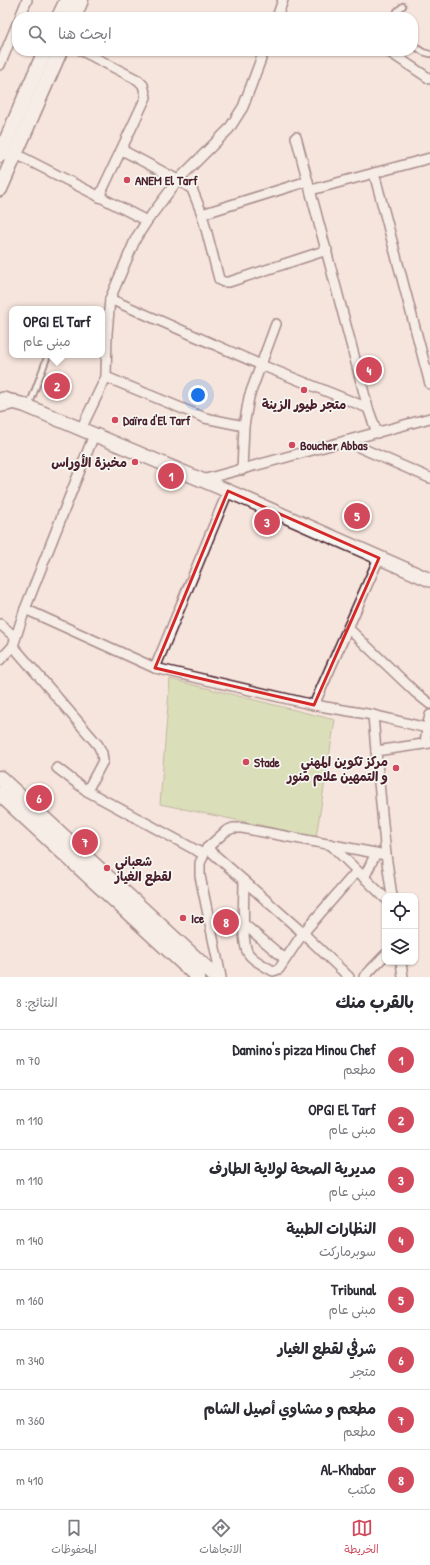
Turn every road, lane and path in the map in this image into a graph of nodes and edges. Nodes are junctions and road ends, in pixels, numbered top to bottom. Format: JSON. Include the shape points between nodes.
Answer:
{"nodes":[{"id":1,"x":27,"y":0,"type":"edge"},
{"id":2,"x":67,"y":0,"type":"edge"},
{"id":3,"x":81,"y":0,"type":"edge"},
{"id":4,"x":283,"y":0,"type":"edge"},
{"id":5,"x":403,"y":6,"type":"dead end"},
{"id":6,"x":22,"y":12,"type":"edge"},
{"id":7,"x":61,"y":12,"type":"edge"},
{"id":8,"x":76,"y":12,"type":"edge"},
{"id":9,"x":278,"y":12,"type":"edge"},
{"id":10,"x":397,"y":12,"type":"edge"},
{"id":11,"x":12,"y":36,"type":"edge"},
{"id":12,"x":418,"y":48,"type":"edge"},
{"id":13,"x":430,"y":54,"type":"edge"},
{"id":14,"x":42,"y":56,"type":"edge"},
{"id":15,"x":58,"y":56,"type":"edge"},
{"id":16,"x":92,"y":56,"type":"edge"},
{"id":17,"x":262,"y":56,"type":"edge"},
{"id":18,"x":395,"y":56,"type":"edge"},
{"id":19,"x":0,"y":65,"type":"edge"},
{"id":20,"x":430,"y":79,"type":"edge"},
{"id":21,"x":296,"y":137,"type":"dead end"},
{"id":22,"x":3,"y":140,"type":"edge"},
{"id":23,"x":122,"y":150,"type":"junction"},
{"id":24,"x":16,"y":154,"type":"junction"},
{"id":25,"x":0,"y":155,"type":"edge"},
{"id":26,"x":430,"y":158,"type":"edge"},
{"id":27,"x":374,"y":173,"type":"junction"},
{"id":28,"x":178,"y":180,"type":"junction"},
{"id":29,"x":309,"y":186,"type":"junction"},
{"id":30,"x":0,"y":189,"type":"edge"},
{"id":31,"x":99,"y":197,"type":"junction"},
{"id":32,"x":202,"y":214,"type":"junction"},
{"id":33,"x":146,"y":221,"type":"junction"},
{"id":34,"x":326,"y":250,"type":"junction"},
{"id":35,"x":110,"y":299,"type":"junction"},
{"id":36,"x":276,"y":324,"type":"dead end"},
{"id":37,"x":46,"y":358,"type":"edge"},
{"id":38,"x":261,"y":365,"type":"junction"},
{"id":39,"x":106,"y":377,"type":"junction"},
{"id":40,"x":430,"y":384,"type":"edge"},
{"id":41,"x":0,"y":388,"type":"edge"},
{"id":42,"x":13,"y":403,"type":"edge"},
{"id":43,"x":368,"y":408,"type":"junction"},
{"id":44,"x":430,"y":418,"type":"edge"},
{"id":45,"x":244,"y":426,"type":"junction"},
{"id":46,"x":81,"y":429,"type":"junction"},
{"id":47,"x":377,"y":433,"type":"junction"},
{"id":48,"x":94,"y":435,"type":"junction"},
{"id":49,"x":345,"y":441,"type":"junction"},
{"id":50,"x":242,"y":470,"type":"junction"},
{"id":51,"x":430,"y":478,"type":"edge"},
{"id":52,"x":202,"y":480,"type":"junction"},
{"id":53,"x":228,"y":491,"type":"junction"},
{"id":54,"x":379,"y":558,"type":"junction"},
{"id":55,"x":430,"y":580,"type":"edge"},
{"id":56,"x":25,"y":609,"type":"junction"},
{"id":57,"x":0,"y":624,"type":"edge"},
{"id":58,"x":349,"y":628,"type":"junction"},
{"id":59,"x":15,"y":637,"type":"junction"},
{"id":60,"x":12,"y":646,"type":"junction"},
{"id":61,"x":0,"y":660,"type":"edge"},
{"id":62,"x":155,"y":668,"type":"junction"},
{"id":63,"x":314,"y":704,"type":"junction"},
{"id":64,"x":430,"y":704,"type":"edge"},
{"id":65,"x":373,"y":715,"type":"junction"},
{"id":66,"x":430,"y":715,"type":"edge"},
{"id":67,"x":427,"y":728,"type":"junction"},
{"id":68,"x":428,"y":743,"type":"edge"},
{"id":69,"x":376,"y":751,"type":"junction"},
{"id":70,"x":56,"y":768,"type":"dead end"},
{"id":71,"x":0,"y":778,"type":"edge"},
{"id":72,"x":87,"y":791,"type":"junction"},
{"id":73,"x":0,"y":794,"type":"edge"},
{"id":74,"x":330,"y":844,"type":"junction"},
{"id":75,"x":205,"y":851,"type":"junction"},
{"id":76,"x":376,"y":853,"type":"junction"},
{"id":77,"x":386,"y":854,"type":"junction"},
{"id":78,"x":357,"y":871,"type":"junction"},
{"id":79,"x":364,"y":878,"type":"junction"},
{"id":80,"x":244,"y":881,"type":"junction"},
{"id":81,"x":392,"y":893,"type":"edge"},
{"id":82,"x":382,"y":895,"type":"edge"},
{"id":83,"x":244,"y":925,"type":"junction"},
{"id":84,"x":303,"y":933,"type":"junction"},
{"id":85,"x":382,"y":958,"type":"edge"},
{"id":86,"x":285,"y":959,"type":"junction"},
{"id":87,"x":401,"y":965,"type":"edge"},
{"id":88,"x":198,"y":977,"type":"edge"},
{"id":89,"x":216,"y":977,"type":"edge"},
{"id":90,"x":221,"y":977,"type":"edge"},
{"id":91,"x":349,"y":977,"type":"edge"},
{"id":92,"x":364,"y":977,"type":"edge"},
{"id":93,"x":403,"y":977,"type":"edge"}],
"edges":[{"from":1,"to":6,"type":"street"},
{"from":2,"to":7,"type":"highway"},
{"from":3,"to":8,"type":"highway"},
{"from":4,"to":9,"type":"street"},
{"from":5,"to":10,"type":"lane"},
{"from":11,"to":19,"type":"street"},
{"from":12,"to":13,"type":"lane"},
{"from":14,"to":22,"type":"highway"},
{"from":15,"to":24,"type":"highway"},
{"from":16,"to":23,"type":"street","via":[[138,80],[145,90],[146,98]]},
{"from":17,"to":28,"type":"street","via":[[243,106],[229,129]]},
{"from":18,"to":20,"type":"street"},
{"from":21,"to":29,"type":"street"},
{"from":22,"to":25,"type":"highway"},
{"from":23,"to":28,"type":"street"},
{"from":23,"to":31,"type":"street"},
{"from":24,"to":30,"type":"highway"},
{"from":24,"to":31,"type":"street"},
{"from":26,"to":27,"type":"street"},
{"from":27,"to":29,"type":"street"},
{"from":27,"to":40,"type":"street"},
{"from":28,"to":32,"type":"street","via":[[192,189]]},
{"from":28,"to":33,"type":"street"},
{"from":29,"to":32,"type":"street"},
{"from":29,"to":34,"type":"street"},
{"from":31,"to":33,"type":"street"},
{"from":32,"to":34,"type":"street","via":[[219,278],[223,282]]},
{"from":33,"to":35,"type":"street"},
{"from":34,"to":43,"type":"street"},
{"from":35,"to":38,"type":"street"},
{"from":35,"to":39,"type":"street"},
{"from":36,"to":38,"type":"street"},
{"from":37,"to":42,"type":"lane"},
{"from":38,"to":43,"type":"street"},
{"from":38,"to":45,"type":"street","via":[[249,397]]},
{"from":39,"to":45,"type":"street","via":[[205,418]]},
{"from":39,"to":46,"type":"street"},
{"from":41,"to":42,"type":"main road"},
{"from":42,"to":46,"type":"main road"},
{"from":43,"to":47,"type":"street"},
{"from":44,"to":47,"type":"street"},
{"from":45,"to":50,"type":"street"},
{"from":46,"to":48,"type":"main road"},
{"from":47,"to":49,"type":"street"},
{"from":48,"to":52,"type":"main road"},
{"from":48,"to":56,"type":"street"},
{"from":49,"to":50,"type":"street"},
{"from":49,"to":51,"type":"street"},
{"from":50,"to":52,"type":"street"},
{"from":52,"to":53,"type":"main road"},
{"from":53,"to":54,"type":"main road"},
{"from":53,"to":62,"type":"street"},
{"from":54,"to":55,"type":"main road"},
{"from":54,"to":58,"type":"street"},
{"from":56,"to":59,"type":"street"},
{"from":56,"to":62,"type":"street"},
{"from":57,"to":59,"type":"street"},
{"from":58,"to":63,"type":"street"},
{"from":58,"to":64,"type":"street"},
{"from":59,"to":60,"type":"street"},
{"from":60,"to":61,"type":"street"},
{"from":60,"to":72,"type":"street","via":[[98,744],[103,761]]},
{"from":62,"to":63,"type":"street"},
{"from":63,"to":65,"type":"street"},
{"from":65,"to":67,"type":"street"},
{"from":65,"to":69,"type":"street"},
{"from":66,"to":67,"type":"street"},
{"from":67,"to":68,"type":"street"},
{"from":68,"to":69,"type":"street"},
{"from":69,"to":77,"type":"street"},
{"from":70,"to":72,"type":"street"},
{"from":71,"to":89,"type":"highway"},
{"from":72,"to":75,"type":"street"},
{"from":73,"to":88,"type":"highway"},
{"from":74,"to":75,"type":"street","via":[[233,828],[226,831]]},
{"from":74,"to":76,"type":"street"},
{"from":74,"to":78,"type":"street"},
{"from":75,"to":80,"type":"street"},
{"from":75,"to":90,"type":"street","via":[[200,863],[200,876]]},
{"from":76,"to":77,"type":"street"},
{"from":76,"to":79,"type":"street"},
{"from":77,"to":81,"type":"street"},
{"from":78,"to":79,"type":"street"},
{"from":78,"to":84,"type":"street"},
{"from":79,"to":82,"type":"street"},
{"from":80,"to":83,"type":"street"},
{"from":80,"to":84,"type":"street"},
{"from":83,"to":86,"type":"street"},
{"from":83,"to":86,"type":"street","via":[[248,953],[254,959],[273,971]]},
{"from":84,"to":86,"type":"street"},
{"from":84,"to":91,"type":"street"},
{"from":85,"to":92,"type":"street"},
{"from":87,"to":93,"type":"street"}]}
